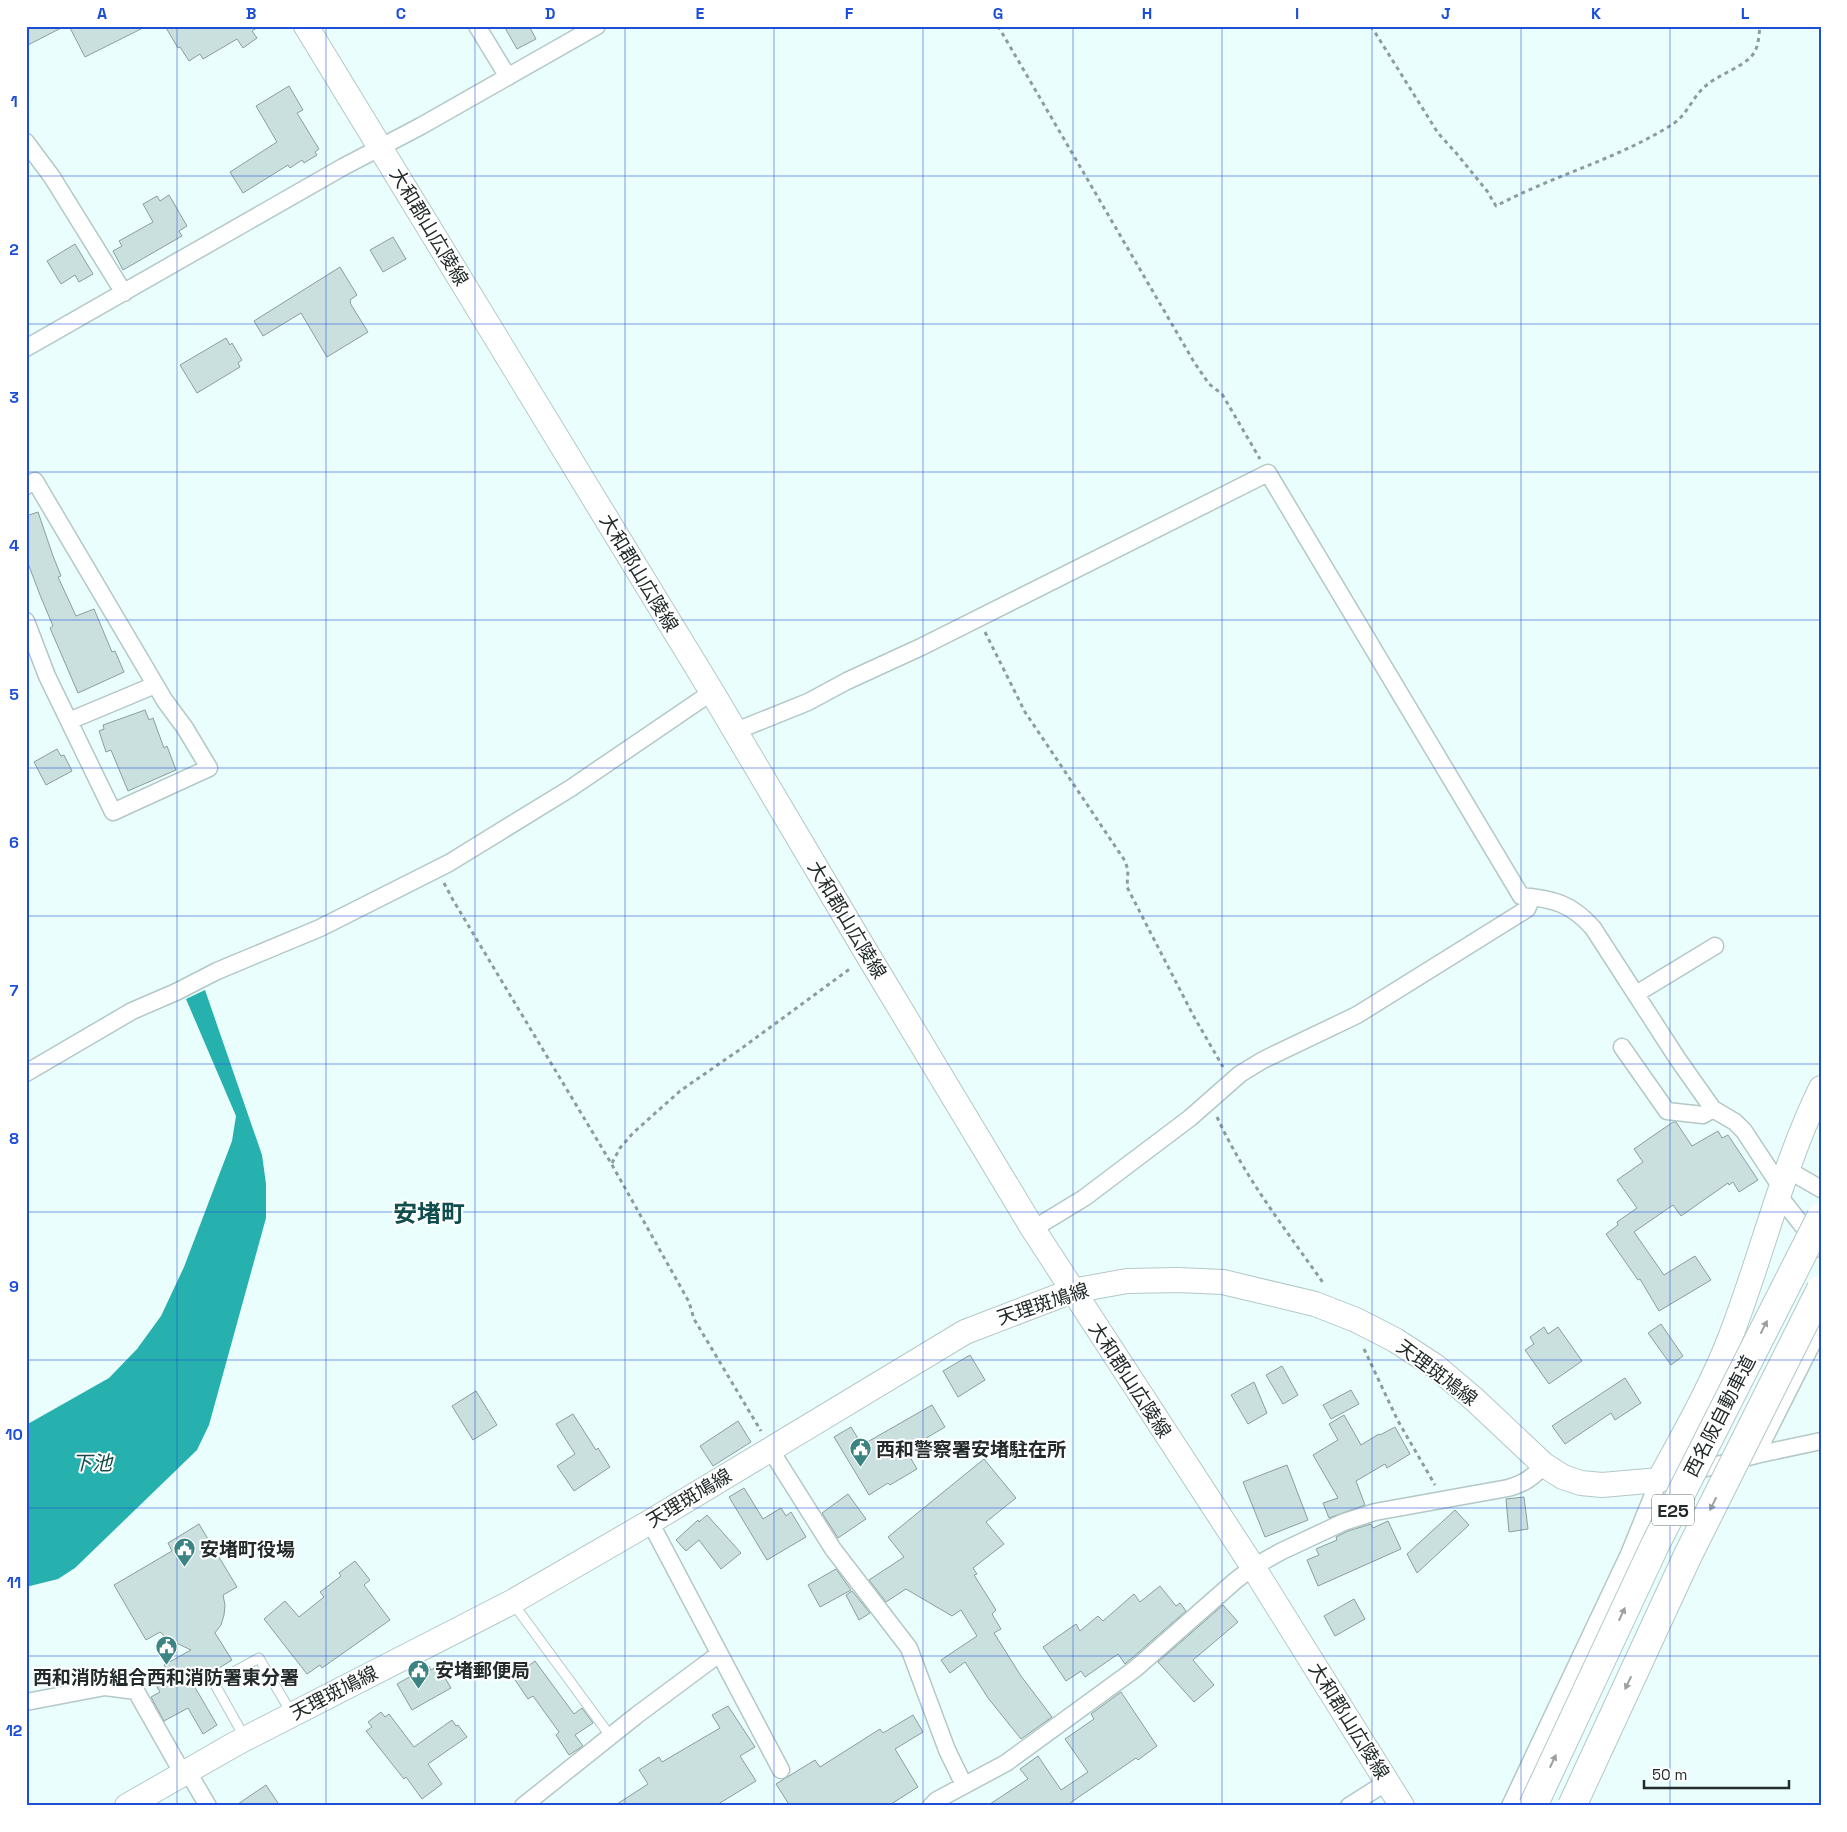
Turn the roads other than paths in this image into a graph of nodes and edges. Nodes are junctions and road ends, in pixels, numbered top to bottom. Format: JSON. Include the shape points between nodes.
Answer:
{"nodes":[{"id":1,"x":306,"y":26,"type":"edge"},
{"id":2,"x":477,"y":26,"type":"edge"},
{"id":3,"x":597,"y":26,"type":"edge"},
{"id":4,"x":508,"y":77,"type":"junction"},
{"id":5,"x":26,"y":142,"type":"edge"},
{"id":6,"x":381,"y":147,"type":"junction"},
{"id":7,"x":124,"y":292,"type":"junction"},
{"id":8,"x":26,"y":348,"type":"edge"},
{"id":9,"x":26,"y":486,"type":"edge"},
{"id":10,"x":26,"y":621,"type":"edge"},
{"id":11,"x":155,"y":685,"type":"junction"},
{"id":12,"x":712,"y":692,"type":"junction"},
{"id":13,"x":69,"y":721,"type":"junction"},
{"id":14,"x":736,"y":731,"type":"junction"},
{"id":15,"x":1532,"y":897,"type":"junction"},
{"id":16,"x":1715,"y":946,"type":"dead end"},
{"id":17,"x":1636,"y":994,"type":"junction"},
{"id":18,"x":1622,"y":1047,"type":"dead end"},
{"id":19,"x":26,"y":1073,"type":"edge"},
{"id":20,"x":1821,"y":1088,"type":"edge"},
{"id":21,"x":1713,"y":1109,"type":"junction"},
{"id":22,"x":1783,"y":1185,"type":"junction"},
{"id":23,"x":1821,"y":1189,"type":"edge"},
{"id":24,"x":1821,"y":1217,"type":"edge"},
{"id":25,"x":1033,"y":1229,"type":"junction"},
{"id":26,"x":1821,"y":1249,"type":"edge"},
{"id":27,"x":1821,"y":1289,"type":"edge"},
{"id":28,"x":1072,"y":1291,"type":"junction"},
{"id":29,"x":1821,"y":1326,"type":"edge"},
{"id":30,"x":1821,"y":1441,"type":"edge"},
{"id":31,"x":770,"y":1450,"type":"junction"},
{"id":32,"x":1756,"y":1455,"type":"junction"},
{"id":33,"x":1544,"y":1466,"type":"junction"},
{"id":34,"x":1659,"y":1480,"type":"junction"},
{"id":35,"x":650,"y":1522,"type":"junction"},
{"id":36,"x":1254,"y":1567,"type":"junction"},
{"id":37,"x":512,"y":1602,"type":"junction"},
{"id":38,"x":719,"y":1654,"type":"junction"},
{"id":39,"x":26,"y":1702,"type":"edge"},
{"id":40,"x":292,"y":1715,"type":"junction"},
{"id":41,"x":610,"y":1737,"type":"junction"},
{"id":42,"x":246,"y":1739,"type":"junction"},
{"id":43,"x":781,"y":1770,"type":"dead end"},
{"id":44,"x":186,"y":1773,"type":"junction"},
{"id":45,"x":1387,"y":1782,"type":"junction"},
{"id":46,"x":964,"y":1785,"type":"junction"},
{"id":47,"x":127,"y":1806,"type":"edge"},
{"id":48,"x":208,"y":1806,"type":"edge"},
{"id":49,"x":523,"y":1806,"type":"edge"},
{"id":50,"x":931,"y":1806,"type":"edge"},
{"id":51,"x":1349,"y":1806,"type":"edge"},
{"id":52,"x":1402,"y":1806,"type":"edge"},
{"id":53,"x":1510,"y":1806,"type":"edge"},
{"id":54,"x":1533,"y":1806,"type":"edge"},
{"id":55,"x":1572,"y":1806,"type":"edge"}],
"edges":[{"from":1,"to":6,"type":"main road","name":"大和郡山広陵線"},
{"from":2,"to":4,"type":"street"},
{"from":3,"to":4,"type":"street"},
{"from":4,"to":6,"type":"street"},
{"from":5,"to":7,"type":"street","via":[[52,177]]},
{"from":6,"to":7,"type":"street"},
{"from":6,"to":12,"type":"main road","name":"大和郡山広陵線"},
{"from":7,"to":8,"type":"street"},
{"from":9,"to":11,"type":"street","via":[[34,481]]},
{"from":10,"to":13,"type":"street"},
{"from":11,"to":13,"type":"street"},
{"from":11,"to":13,"type":"street","via":[[209,768],[113,812]]},
{"from":12,"to":14,"type":"main road","name":"大和郡山広陵線"},
{"from":12,"to":19,"type":"street","via":[[571,788],[437,869],[320,928],[132,1011]]},
{"from":14,"to":15,"type":"street","via":[[808,702],[1268,473],[1521,896]]},
{"from":14,"to":25,"type":"main road","name":"大和郡山広陵線"},
{"from":15,"to":17,"type":"street","via":[[1561,903],[1582,915]]},
{"from":15,"to":25,"type":"street","via":[[1527,909],[1357,1015],[1263,1060],[1084,1198]]},
{"from":16,"to":17,"type":"street"},
{"from":17,"to":21,"type":"street"},
{"from":18,"to":21,"type":"street","via":[[1667,1111],[1703,1116]]},
{"from":20,"to":22,"type":"main road"},
{"from":21,"to":22,"type":"street","via":[[1744,1131]]},
{"from":22,"to":23,"type":"street"},
{"from":22,"to":26,"type":"street"},
{"from":22,"to":34,"type":"main road","via":[[1730,1338],[1695,1414]]},
{"from":54,"to":24,"type":"highway","name":"西名阪自動車道","number":"E25","one_way":true,"bridge":true,"via":[[1655,1545]]},
{"from":25,"to":28,"type":"main road","name":"大和郡山広陵線"},
{"from":27,"to":55,"type":"highway","name":"西名阪自動車道","number":"E25","one_way":true,"bridge":true,"via":[[1688,1555]]},
{"from":28,"to":31,"type":"main road","name":"天理斑鳩線","via":[[965,1332]]},
{"from":28,"to":33,"type":"main road","name":"天理斑鳩線","via":[[1127,1281],[1196,1280],[1223,1282],[1315,1304],[1395,1340],[1435,1366]]},
{"from":28,"to":36,"type":"main road","name":"大和郡山広陵線"},
{"from":29,"to":32,"type":"street"},
{"from":30,"to":32,"type":"street"},
{"from":31,"to":35,"type":"main road","name":"天理斑鳩線"},
{"from":31,"to":46,"type":"street","via":[[833,1549],[909,1648],[947,1750]]},
{"from":32,"to":34,"type":"street"},
{"from":33,"to":34,"type":"main road","name":"天理斑鳩線","via":[[1581,1483],[1602,1485]]},
{"from":33,"to":36,"type":"street","via":[[1523,1484],[1412,1504],[1344,1522]]},
{"from":34,"to":53,"type":"street","via":[[1629,1554]]},
{"from":35,"to":37,"type":"main road","name":"天理斑鳩線"},
{"from":35,"to":38,"type":"street"},
{"from":36,"to":45,"type":"main road","name":"大和郡山広陵線"},
{"from":36,"to":46,"type":"street","via":[[1135,1668],[1006,1763]]},
{"from":37,"to":40,"type":"main road","name":"天理斑鳩線"},
{"from":37,"to":41,"type":"lane"},
{"from":38,"to":41,"type":"street"},
{"from":38,"to":43,"type":"street"},
{"from":39,"to":44,"type":"street","via":[[105,1687],[136,1691]]},
{"from":40,"to":42,"type":"main road","name":"天理斑鳩線"},
{"from":40,"to":42,"type":"lane","via":[[259,1658],[214,1683]]},
{"from":41,"to":49,"type":"street"},
{"from":42,"to":44,"type":"main road","name":"天理斑鳩線"},
{"from":44,"to":47,"type":"main road","name":"天理斑鳩線"},
{"from":44,"to":48,"type":"street"},
{"from":45,"to":51,"type":"street"},
{"from":45,"to":52,"type":"main road","name":"大和郡山広陵線"},
{"from":46,"to":50,"type":"street"}]}
